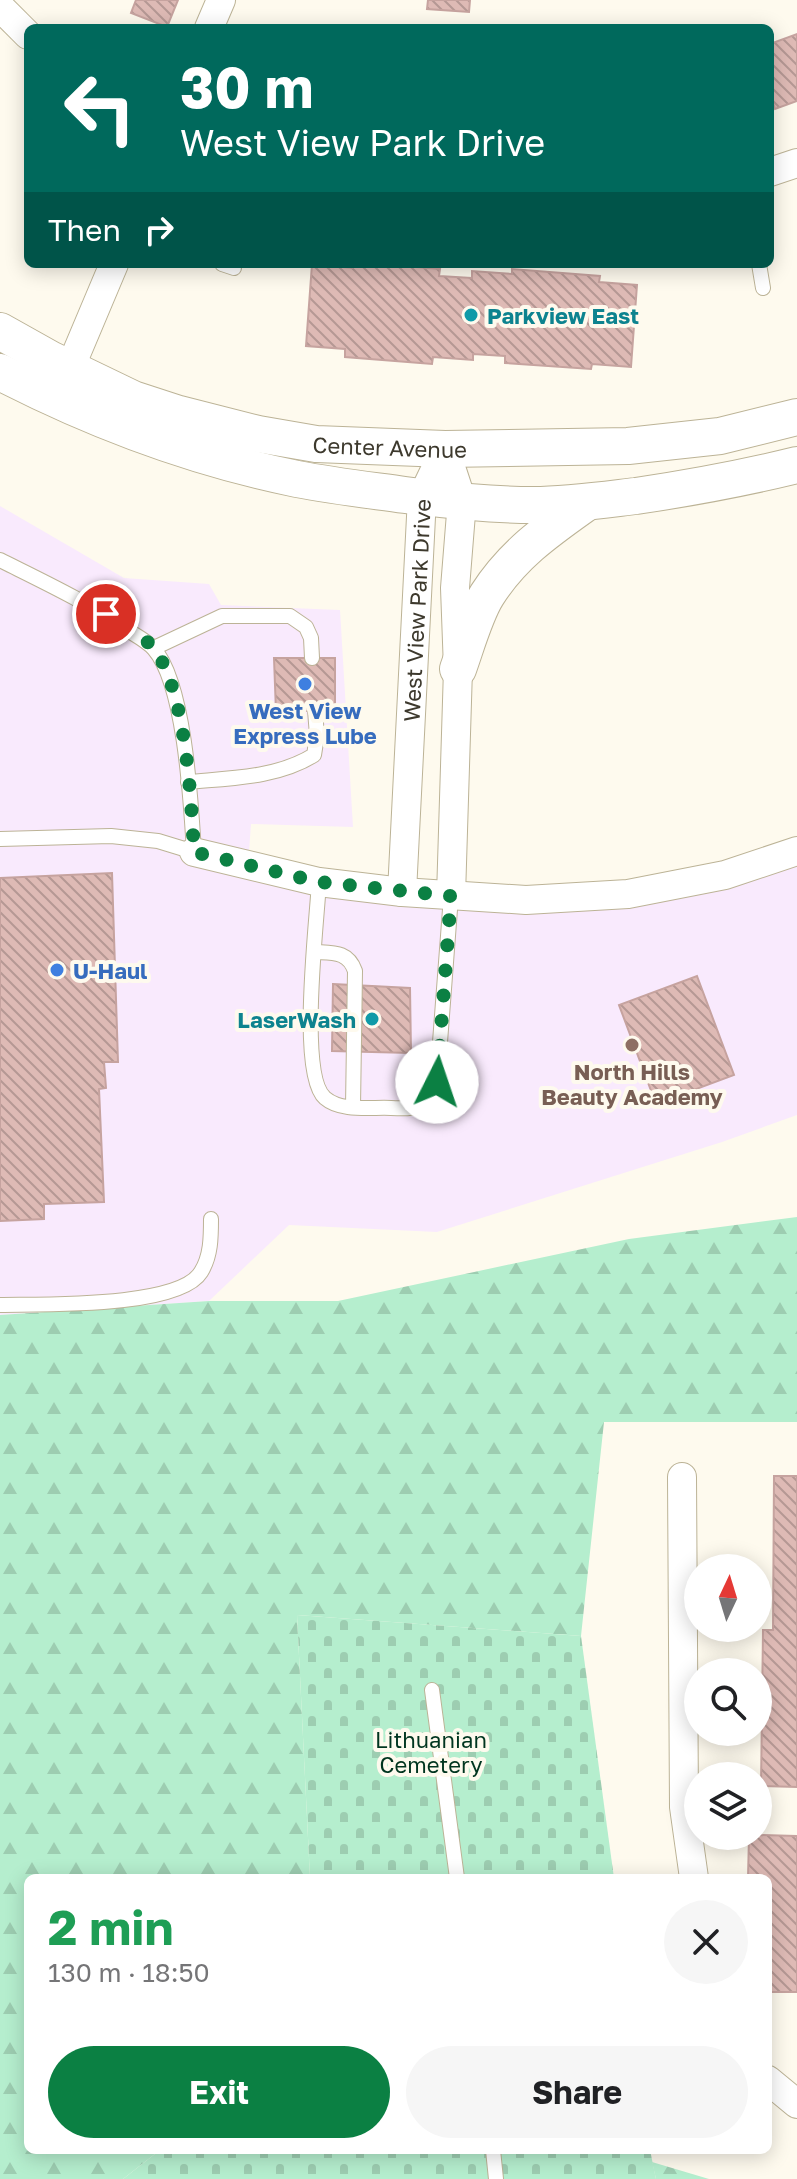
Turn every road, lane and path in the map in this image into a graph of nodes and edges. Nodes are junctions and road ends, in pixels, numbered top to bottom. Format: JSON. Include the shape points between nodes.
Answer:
{"nodes":[{"id":1,"x":221,"y":0,"type":"edge"},
{"id":2,"x":0,"y":7,"type":"edge"},
{"id":3,"x":211,"y":24,"type":"edge"},
{"id":4,"x":24,"y":31,"type":"edge"},
{"id":5,"x":797,"y":163,"type":"edge"},
{"id":6,"x":774,"y":171,"type":"edge"},
{"id":7,"x":112,"y":268,"type":"edge"},
{"id":8,"x":760,"y":268,"type":"edge"},
{"id":9,"x":763,"y":288,"type":"dead end"},
{"id":10,"x":0,"y":331,"type":"edge"},
{"id":11,"x":0,"y":372,"type":"edge"},
{"id":12,"x":63,"y":385,"type":"junction"},
{"id":13,"x":797,"y":417,"type":"edge"},
{"id":14,"x":445,"y":449,"type":"junction"},
{"id":15,"x":797,"y":465,"type":"edge"},
{"id":16,"x":422,"y":497,"type":"junction"},
{"id":17,"x":462,"y":501,"type":"junction"},
{"id":18,"x":586,"y":503,"type":"junction"},
{"id":19,"x":0,"y":560,"type":"edge"},
{"id":20,"x":154,"y":648,"type":"junction"},
{"id":21,"x":312,"y":658,"type":"dead end"},
{"id":22,"x":458,"y":669,"type":"junction"},
{"id":23,"x":315,"y":710,"type":"dead end"},
{"id":24,"x":188,"y":782,"type":"junction"},
{"id":25,"x":0,"y":839,"type":"edge"},
{"id":26,"x":797,"y":851,"type":"edge"},
{"id":27,"x":194,"y":852,"type":"junction"},
{"id":28,"x":319,"y":882,"type":"junction"},
{"id":29,"x":402,"y":892,"type":"junction"},
{"id":30,"x":451,"y":896,"type":"junction"},
{"id":31,"x":315,"y":952,"type":"junction"},
{"id":32,"x":353,"y":1107,"type":"junction"},
{"id":33,"x":211,"y":1219,"type":"dead end"},
{"id":34,"x":0,"y":1305,"type":"edge"},
{"id":35,"x":682,"y":1477,"type":"dead end"},
{"id":36,"x":432,"y":1690,"type":"dead end"},
{"id":37,"x":456,"y":1874,"type":"edge"},
{"id":38,"x":693,"y":1874,"type":"edge"},
{"id":39,"x":772,"y":2083,"type":"edge"},
{"id":40,"x":797,"y":2104,"type":"edge"},
{"id":41,"x":493,"y":2154,"type":"edge"},
{"id":42,"x":496,"y":2179,"type":"edge"}],
"edges":[{"from":1,"to":3,"type":"street"},
{"from":2,"to":4,"type":"street"},
{"from":5,"to":6,"type":"street"},
{"from":7,"to":12,"type":"street"},
{"from":8,"to":9,"type":"lane"},
{"from":10,"to":12,"type":"street","name":"Center Avenue"},
{"from":11,"to":12,"type":"street","name":"Center Avenue"},
{"from":12,"to":14,"type":"street","name":"Center Avenue","via":[[316,444]]},
{"from":12,"to":16,"type":"street","name":"Center Avenue","via":[[123,427],[205,455],[296,479]]},
{"from":13,"to":14,"type":"street","name":"Center Avenue","via":[[720,436],[628,446]]},
{"from":14,"to":16,"type":"street","name":"West View Park Drive"},
{"from":14,"to":17,"type":"street","name":"West View Park Drive"},
{"from":15,"to":18,"type":"street","name":"Center Avenue"},
{"from":16,"to":17,"type":"street","name":"Center Avenue"},
{"from":16,"to":29,"type":"street","name":"West View Park Drive"},
{"from":17,"to":18,"type":"street","name":"Center Avenue"},
{"from":17,"to":22,"type":"street","name":"West View Park Drive","via":[[455,588]]},
{"from":18,"to":22,"type":"street","via":[[534,540],[507,568],[486,597]]},
{"from":19,"to":20,"type":"lane","via":[[106,614]]},
{"from":20,"to":21,"type":"lane","via":[[222,616],[290,616],[306,627]]},
{"from":20,"to":24,"type":"lane","via":[[180,717]]},
{"from":22,"to":30,"type":"street","name":"West View Park Drive"},
{"from":23,"to":24,"type":"lane","via":[[314,755],[301,763],[254,776]]},
{"from":24,"to":27,"type":"lane"},
{"from":25,"to":27,"type":"lane","via":[[111,836]]},
{"from":26,"to":30,"type":"street","via":[[725,875],[628,894],[526,900]]},
{"from":27,"to":28,"type":"street"},
{"from":28,"to":29,"type":"street"},
{"from":28,"to":31,"type":"lane"},
{"from":29,"to":30,"type":"street"},
{"from":30,"to":32,"type":"lane","via":[[435,1092],[413,1109]]},
{"from":31,"to":32,"type":"lane","via":[[310,1030],[315,1081],[324,1098]]},
{"from":31,"to":32,"type":"lane","via":[[341,954],[355,971]]},
{"from":33,"to":34,"type":"lane","via":[[210,1250],[201,1275],[176,1291],[139,1299]]},
{"from":35,"to":38,"type":"street","via":[[684,1807]]},
{"from":36,"to":37,"type":"lane"},
{"from":39,"to":40,"type":"street"},
{"from":41,"to":42,"type":"lane"}]}
